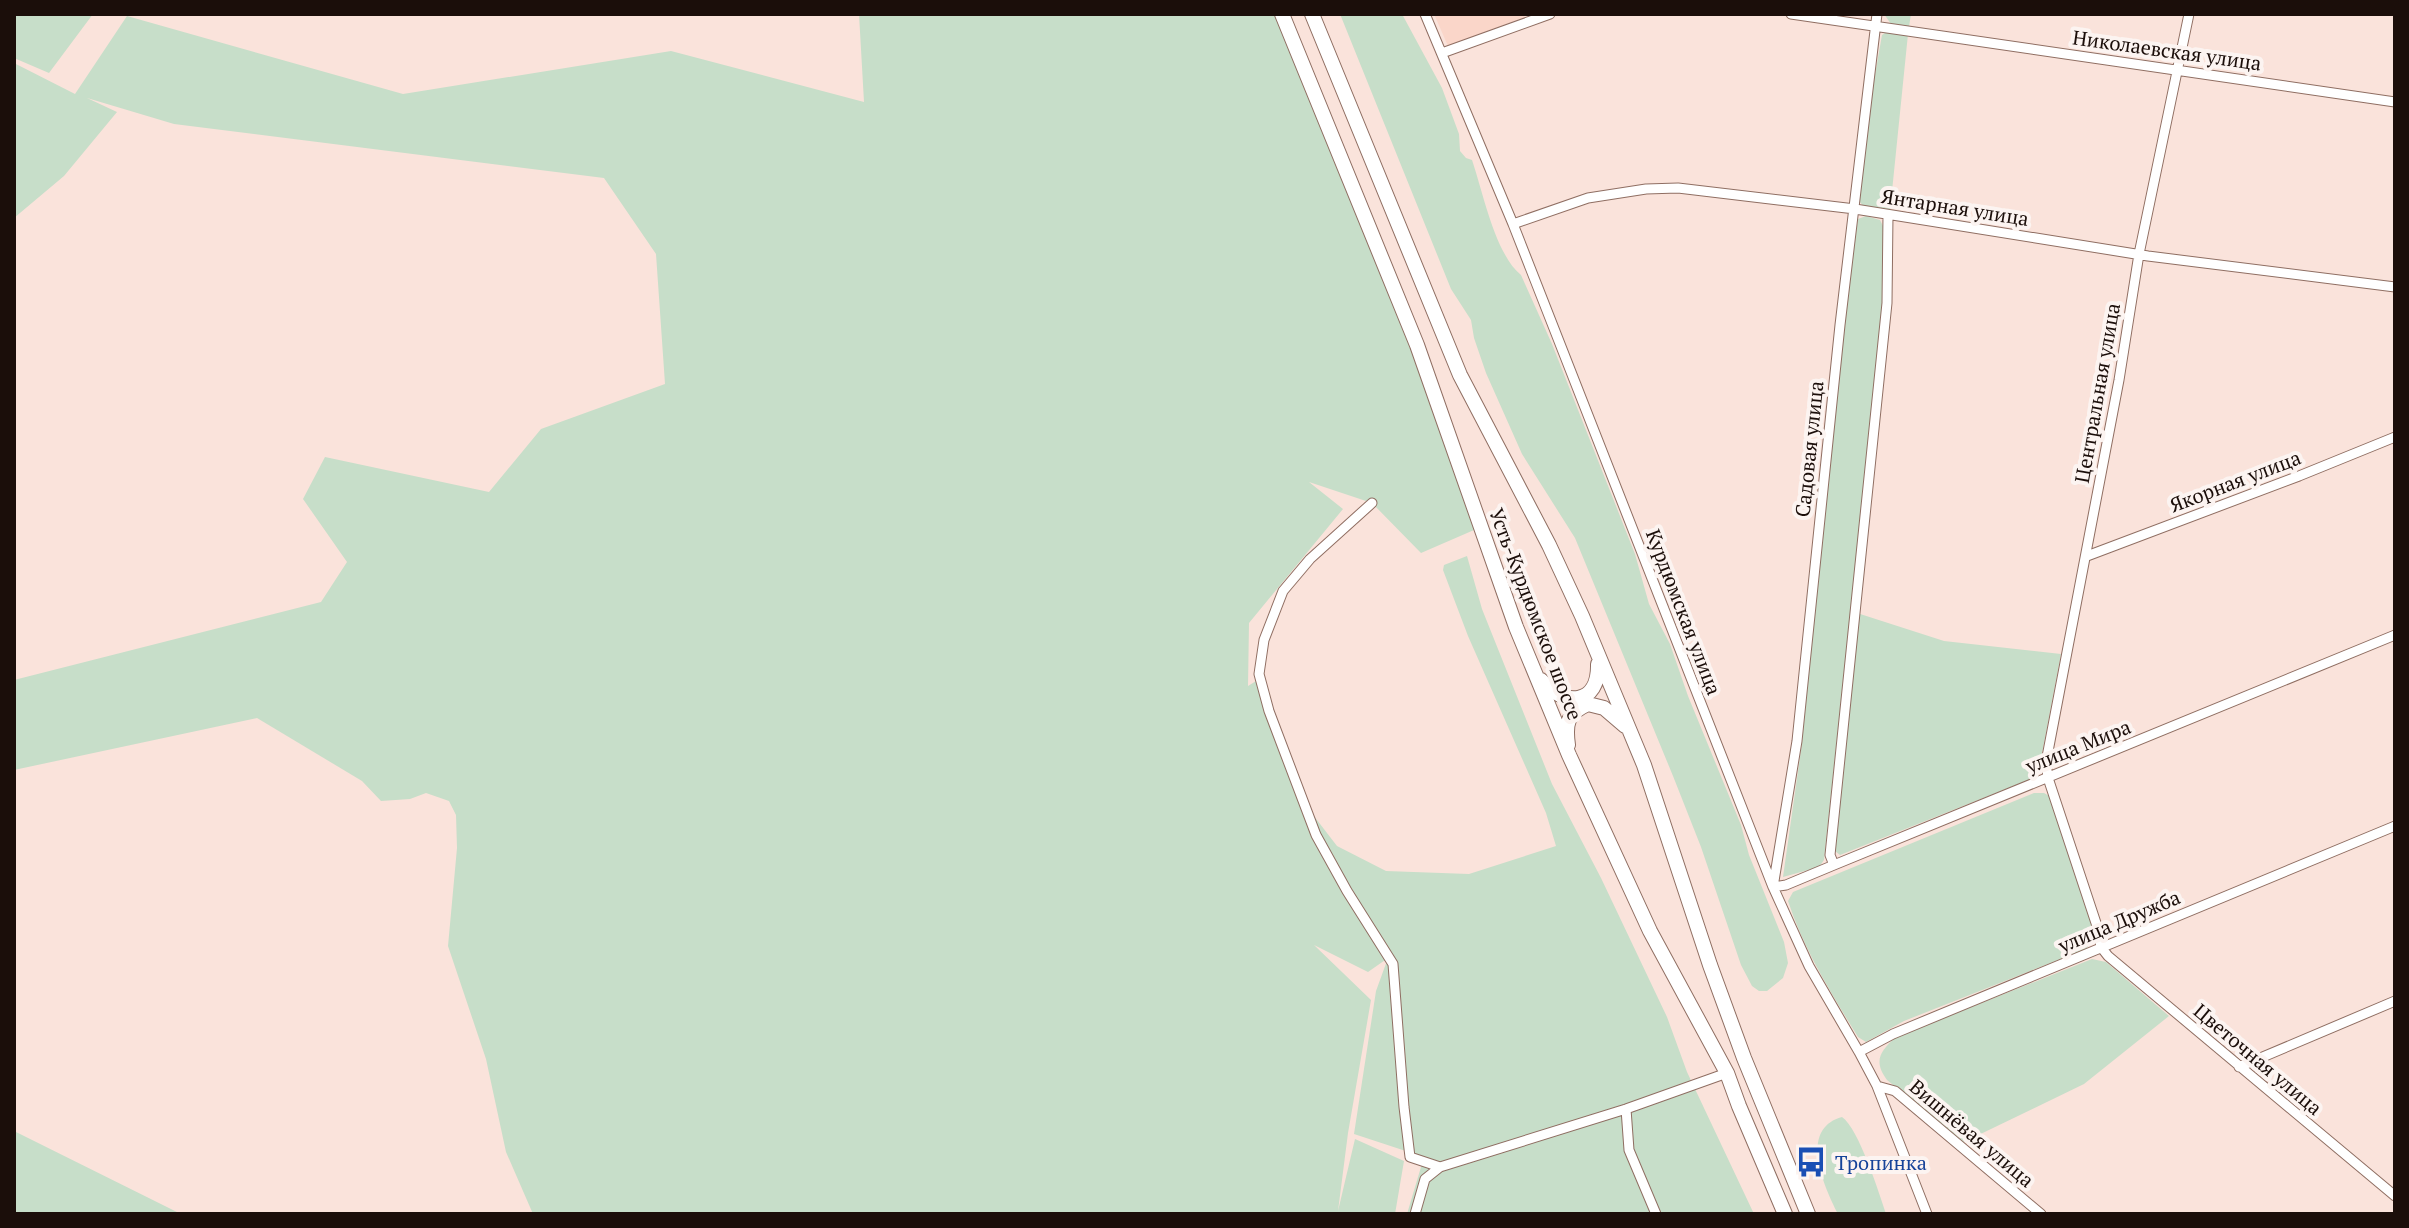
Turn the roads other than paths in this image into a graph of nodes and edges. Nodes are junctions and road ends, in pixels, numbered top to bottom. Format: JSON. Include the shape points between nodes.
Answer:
{"nodes":[{"id":1,"x":1282,"y":14,"type":"edge"},
{"id":2,"x":1312,"y":14,"type":"edge"},
{"id":3,"x":1425,"y":14,"type":"edge"},
{"id":4,"x":1550,"y":14,"type":"edge"},
{"id":5,"x":1791,"y":14,"type":"edge"},
{"id":6,"x":1877,"y":14,"type":"edge"},
{"id":7,"x":2189,"y":14,"type":"edge"},
{"id":8,"x":1876,"y":27,"type":"junction"},
{"id":9,"x":1442,"y":53,"type":"junction"},
{"id":10,"x":2177,"y":69,"type":"junction"},
{"id":11,"x":2395,"y":102,"type":"edge"},
{"id":12,"x":1855,"y":209,"type":"junction"},
{"id":13,"x":1888,"y":215,"type":"junction"},
{"id":14,"x":1513,"y":224,"type":"junction"},
{"id":15,"x":2139,"y":254,"type":"junction"},
{"id":16,"x":2395,"y":287,"type":"edge"},
{"id":17,"x":2395,"y":437,"type":"edge"},
{"id":18,"x":1372,"y":503,"type":"dead end"},
{"id":19,"x":2087,"y":556,"type":"junction"},
{"id":20,"x":2395,"y":635,"type":"edge"},
{"id":21,"x":1598,"y":658,"type":"junction"},
{"id":22,"x":1535,"y":673,"type":"junction"},
{"id":23,"x":1628,"y":729,"type":"junction"},
{"id":24,"x":1569,"y":755,"type":"junction"},
{"id":25,"x":2048,"y":778,"type":"junction"},
{"id":26,"x":2395,"y":826,"type":"edge"},
{"id":27,"x":1834,"y":865,"type":"junction"},
{"id":28,"x":1773,"y":887,"type":"junction"},
{"id":29,"x":2101,"y":947,"type":"junction"},
{"id":30,"x":2395,"y":1001,"type":"edge"},
{"id":31,"x":1859,"y":1052,"type":"junction"},
{"id":32,"x":2239,"y":1067,"type":"junction"},
{"id":33,"x":1727,"y":1073,"type":"junction"},
{"id":34,"x":1877,"y":1086,"type":"junction"},
{"id":35,"x":1626,"y":1109,"type":"junction"},
{"id":36,"x":1440,"y":1167,"type":"junction"},
{"id":37,"x":2395,"y":1196,"type":"edge"},
{"id":38,"x":1415,"y":1214,"type":"edge"},
{"id":39,"x":1656,"y":1214,"type":"edge"},
{"id":40,"x":1785,"y":1214,"type":"edge"},
{"id":41,"x":1808,"y":1214,"type":"edge"},
{"id":42,"x":1927,"y":1214,"type":"edge"},
{"id":43,"x":2041,"y":1214,"type":"edge"}],
"edges":[{"from":1,"to":22,"type":"main road","name":"Усть-Курдюмское шоссе","via":[[1417,345]]},
{"from":2,"to":21,"type":"main road","name":"Усть-Курдюмское шоссе","via":[[1460,375],[1549,545]]},
{"from":3,"to":9,"type":"street","name":"Курдюмская улица"},
{"from":4,"to":9,"type":"street"},
{"from":5,"to":8,"type":"street","name":"Николаевская улица"},
{"from":6,"to":8,"type":"street","name":"Садовая улица"},
{"from":7,"to":10,"type":"street","name":"Центральная улица"},
{"from":8,"to":10,"type":"street","name":"Николаевская улица"},
{"from":8,"to":12,"type":"street","name":"Садовая улица"},
{"from":9,"to":14,"type":"street","name":"Курдюмская улица"},
{"from":10,"to":11,"type":"street","name":"Николаевская улица"},
{"from":10,"to":15,"type":"street","name":"Центральная улица"},
{"from":12,"to":13,"type":"street","name":"Янтарная улица"},
{"from":12,"to":14,"type":"street","name":"Янтарная улица","via":[[1678,188],[1646,189],[1588,198]]},
{"from":12,"to":28,"type":"street","name":"Садовая улица","via":[[1797,741]]},
{"from":13,"to":15,"type":"street","name":"Янтарная улица"},
{"from":13,"to":27,"type":"street","via":[[1887,303],[1831,840]]},
{"from":14,"to":28,"type":"street","name":"Курдюмская улица"},
{"from":15,"to":16,"type":"street","name":"Янтарная улица"},
{"from":15,"to":19,"type":"street","name":"Центральная улица"},
{"from":17,"to":19,"type":"street","name":"Якорная улица"},
{"from":18,"to":36,"type":"street","via":[[1283,591],[1264,640],[1259,674],[1316,835],[1393,964],[1410,1157]]},
{"from":19,"to":25,"type":"street","name":"Центральная улица","via":[[2046,762]]},
{"from":20,"to":25,"type":"street","name":"улица Мира"},
{"from":21,"to":22,"type":"main road","via":[[1597,681],[1578,698],[1554,694]]},
{"from":21,"to":23,"type":"main road","name":"Усть-Курдюмское шоссе"},
{"from":22,"to":24,"type":"main road","name":"Усть-Курдюмское шоссе"},
{"from":23,"to":24,"type":"main road","via":[[1604,708],[1580,707],[1573,711],[1566,731]]},
{"from":23,"to":41,"type":"main road","name":"Усть-Курдюмское шоссе","via":[[1744,1058]]},
{"from":24,"to":33,"type":"main road","name":"Усть-Курдюмское шоссе","via":[[1650,931]]},
{"from":25,"to":27,"type":"street","name":"улица Мира"},
{"from":25,"to":29,"type":"street"},
{"from":26,"to":29,"type":"street","name":"улица Дружба"},
{"from":27,"to":28,"type":"street","name":"улица Мира"},
{"from":28,"to":31,"type":"street","name":"Курдюмская улица","via":[[1809,966]]},
{"from":29,"to":31,"type":"street","name":"улица Дружба"},
{"from":29,"to":32,"type":"street","name":"Цветочная улица"},
{"from":30,"to":32,"type":"street"},
{"from":31,"to":34,"type":"street","name":"Курдюмская улица"},
{"from":32,"to":37,"type":"street","name":"Цветочная улица"},
{"from":33,"to":35,"type":"street"},
{"from":33,"to":40,"type":"main road","name":"Усть-Курдюмское шоссе"},
{"from":34,"to":42,"type":"street","name":"Курдюмская улица"},
{"from":34,"to":43,"type":"street","name":"Вишнёвая улица","via":[[1895,1091]]},
{"from":35,"to":36,"type":"street"},
{"from":35,"to":39,"type":"street","via":[[1629,1150]]},
{"from":36,"to":38,"type":"street","via":[[1425,1179]]}]}
